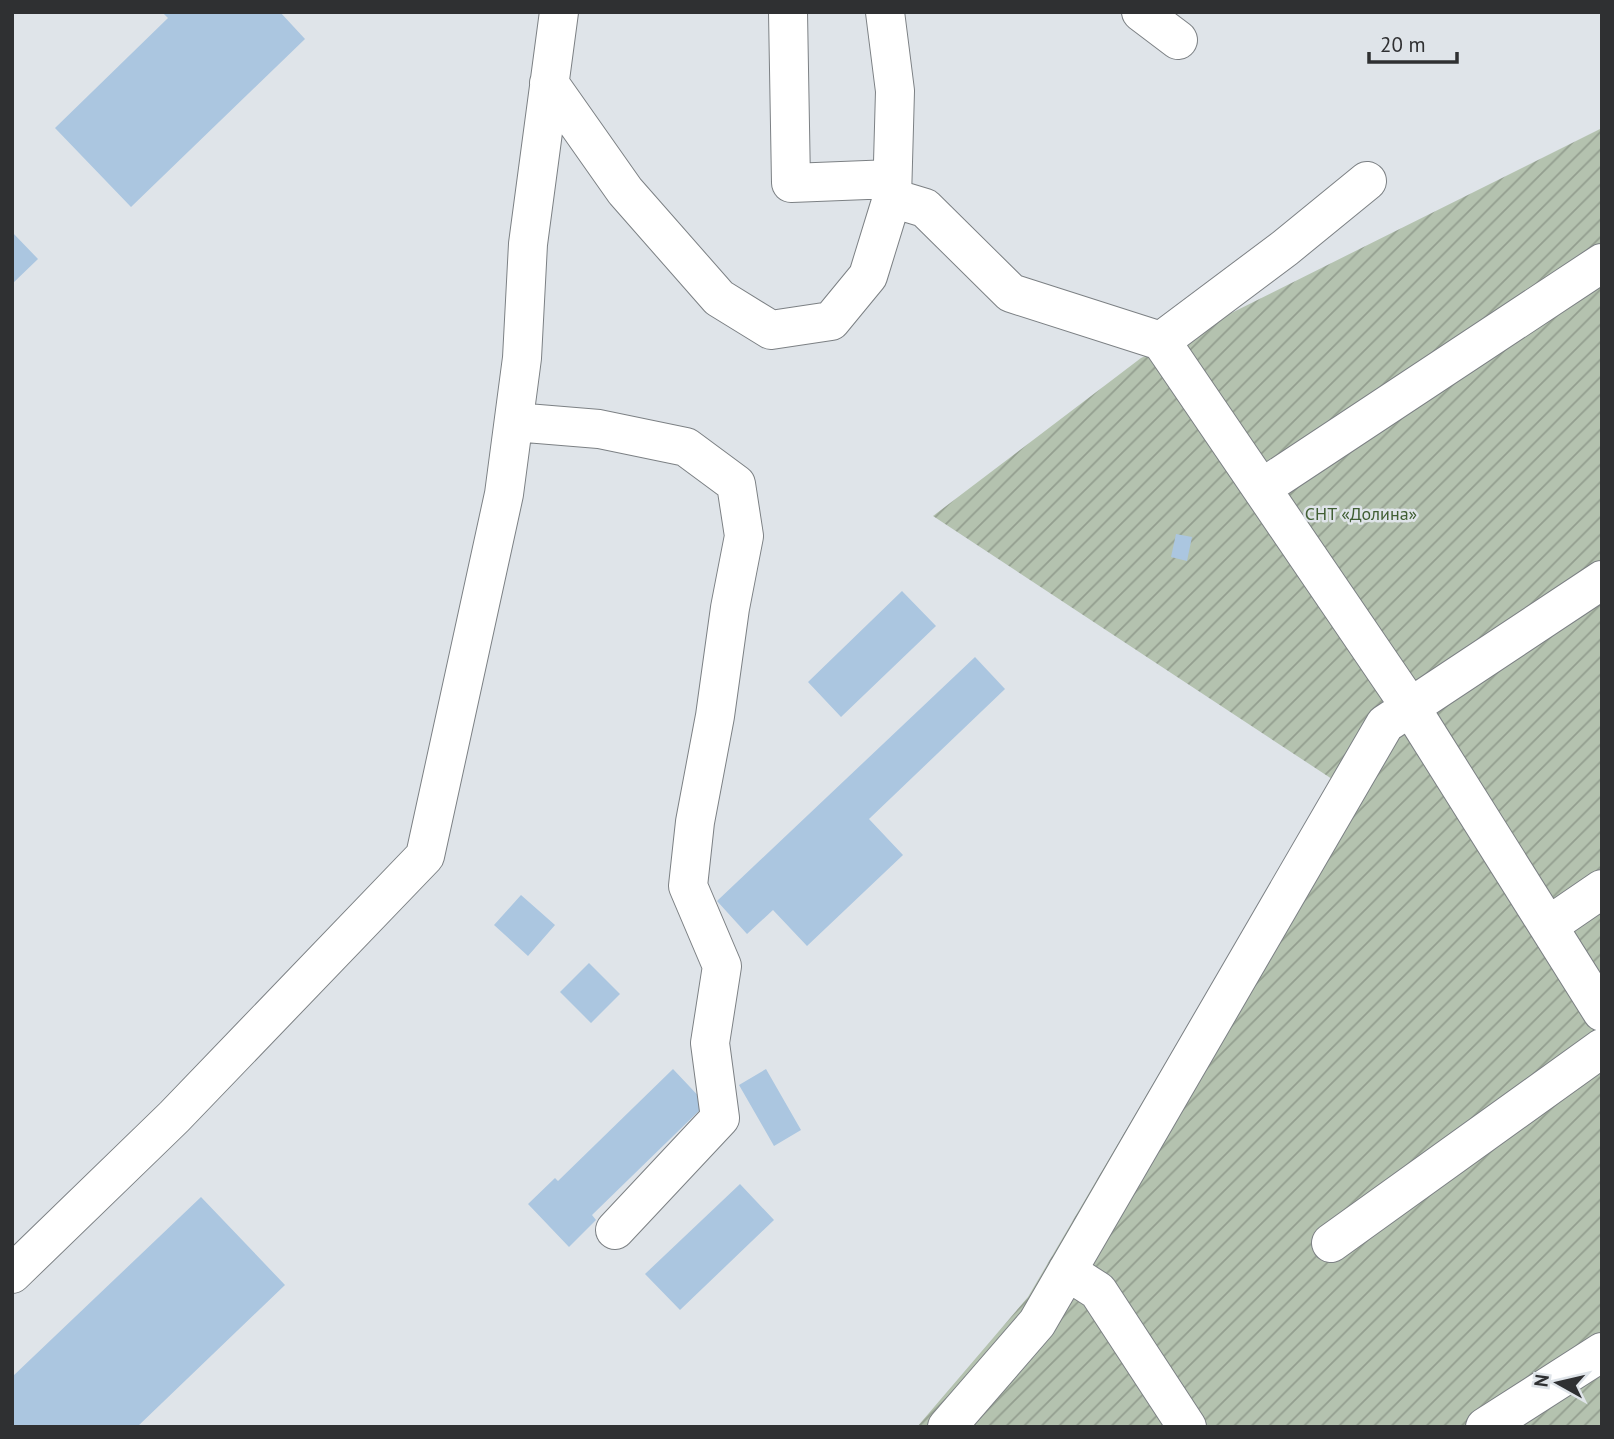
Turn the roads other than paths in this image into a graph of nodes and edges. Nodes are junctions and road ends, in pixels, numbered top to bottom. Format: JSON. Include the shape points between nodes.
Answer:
{"nodes":[{"id":1,"x":559,"y":12,"type":"edge"},
{"id":2,"x":788,"y":12,"type":"edge"},
{"id":3,"x":885,"y":12,"type":"edge"},
{"id":4,"x":1141,"y":12,"type":"edge"},
{"id":5,"x":1178,"y":40,"type":"dead end"},
{"id":6,"x":549,"y":83,"type":"junction"},
{"id":7,"x":1367,"y":181,"type":"dead end"},
{"id":8,"x":892,"y":189,"type":"junction"},
{"id":9,"x":1602,"y":263,"type":"edge"},
{"id":10,"x":1161,"y":341,"type":"junction"},
{"id":11,"x":514,"y":422,"type":"junction"},
{"id":12,"x":1262,"y":488,"type":"junction"},
{"id":13,"x":1602,"y":580,"type":"edge"},
{"id":14,"x":1411,"y":708,"type":"junction"},
{"id":15,"x":1602,"y":889,"type":"edge"},
{"id":16,"x":1548,"y":926,"type":"junction"},
{"id":17,"x":1602,"y":1012,"type":"edge"},
{"id":18,"x":1602,"y":1048,"type":"edge"},
{"id":19,"x":615,"y":1230,"type":"dead end"},
{"id":20,"x":1331,"y":1243,"type":"dead end"},
{"id":21,"x":1067,"y":1271,"type":"junction"},
{"id":22,"x":12,"y":1274,"type":"edge"},
{"id":23,"x":1602,"y":1352,"type":"edge"},
{"id":24,"x":947,"y":1427,"type":"edge"},
{"id":25,"x":1187,"y":1427,"type":"edge"},
{"id":26,"x":1485,"y":1427,"type":"edge"}],
"edges":[{"from":1,"to":6,"type":"street"},
{"from":2,"to":8,"type":"street","via":[[791,183]]},
{"from":3,"to":8,"type":"street","via":[[895,91]]},
{"from":4,"to":5,"type":"street"},
{"from":6,"to":8,"type":"street","via":[[625,191],[719,298],[771,331],[831,321],[868,276]]},
{"from":6,"to":11,"type":"street","via":[[528,244],[523,358]]},
{"from":7,"to":10,"type":"street"},
{"from":8,"to":10,"type":"street","via":[[925,208],[1011,293]]},
{"from":9,"to":12,"type":"street"},
{"from":10,"to":12,"type":"street"},
{"from":11,"to":19,"type":"street","via":[[599,429],[686,447],[736,484],[744,536],[688,886],[722,966],[710,1044],[720,1118]]},
{"from":11,"to":22,"type":"street","via":[[504,494],[425,856],[174,1117]]},
{"from":12,"to":14,"type":"street"},
{"from":13,"to":14,"type":"street"},
{"from":14,"to":16,"type":"street"},
{"from":14,"to":21,"type":"street","via":[[1385,724],[1310,835]]},
{"from":15,"to":16,"type":"street"},
{"from":16,"to":17,"type":"street"},
{"from":18,"to":20,"type":"street"},
{"from":21,"to":24,"type":"street","via":[[1037,1323]]},
{"from":21,"to":25,"type":"street","via":[[1098,1291]]},
{"from":23,"to":26,"type":"street"}]}
